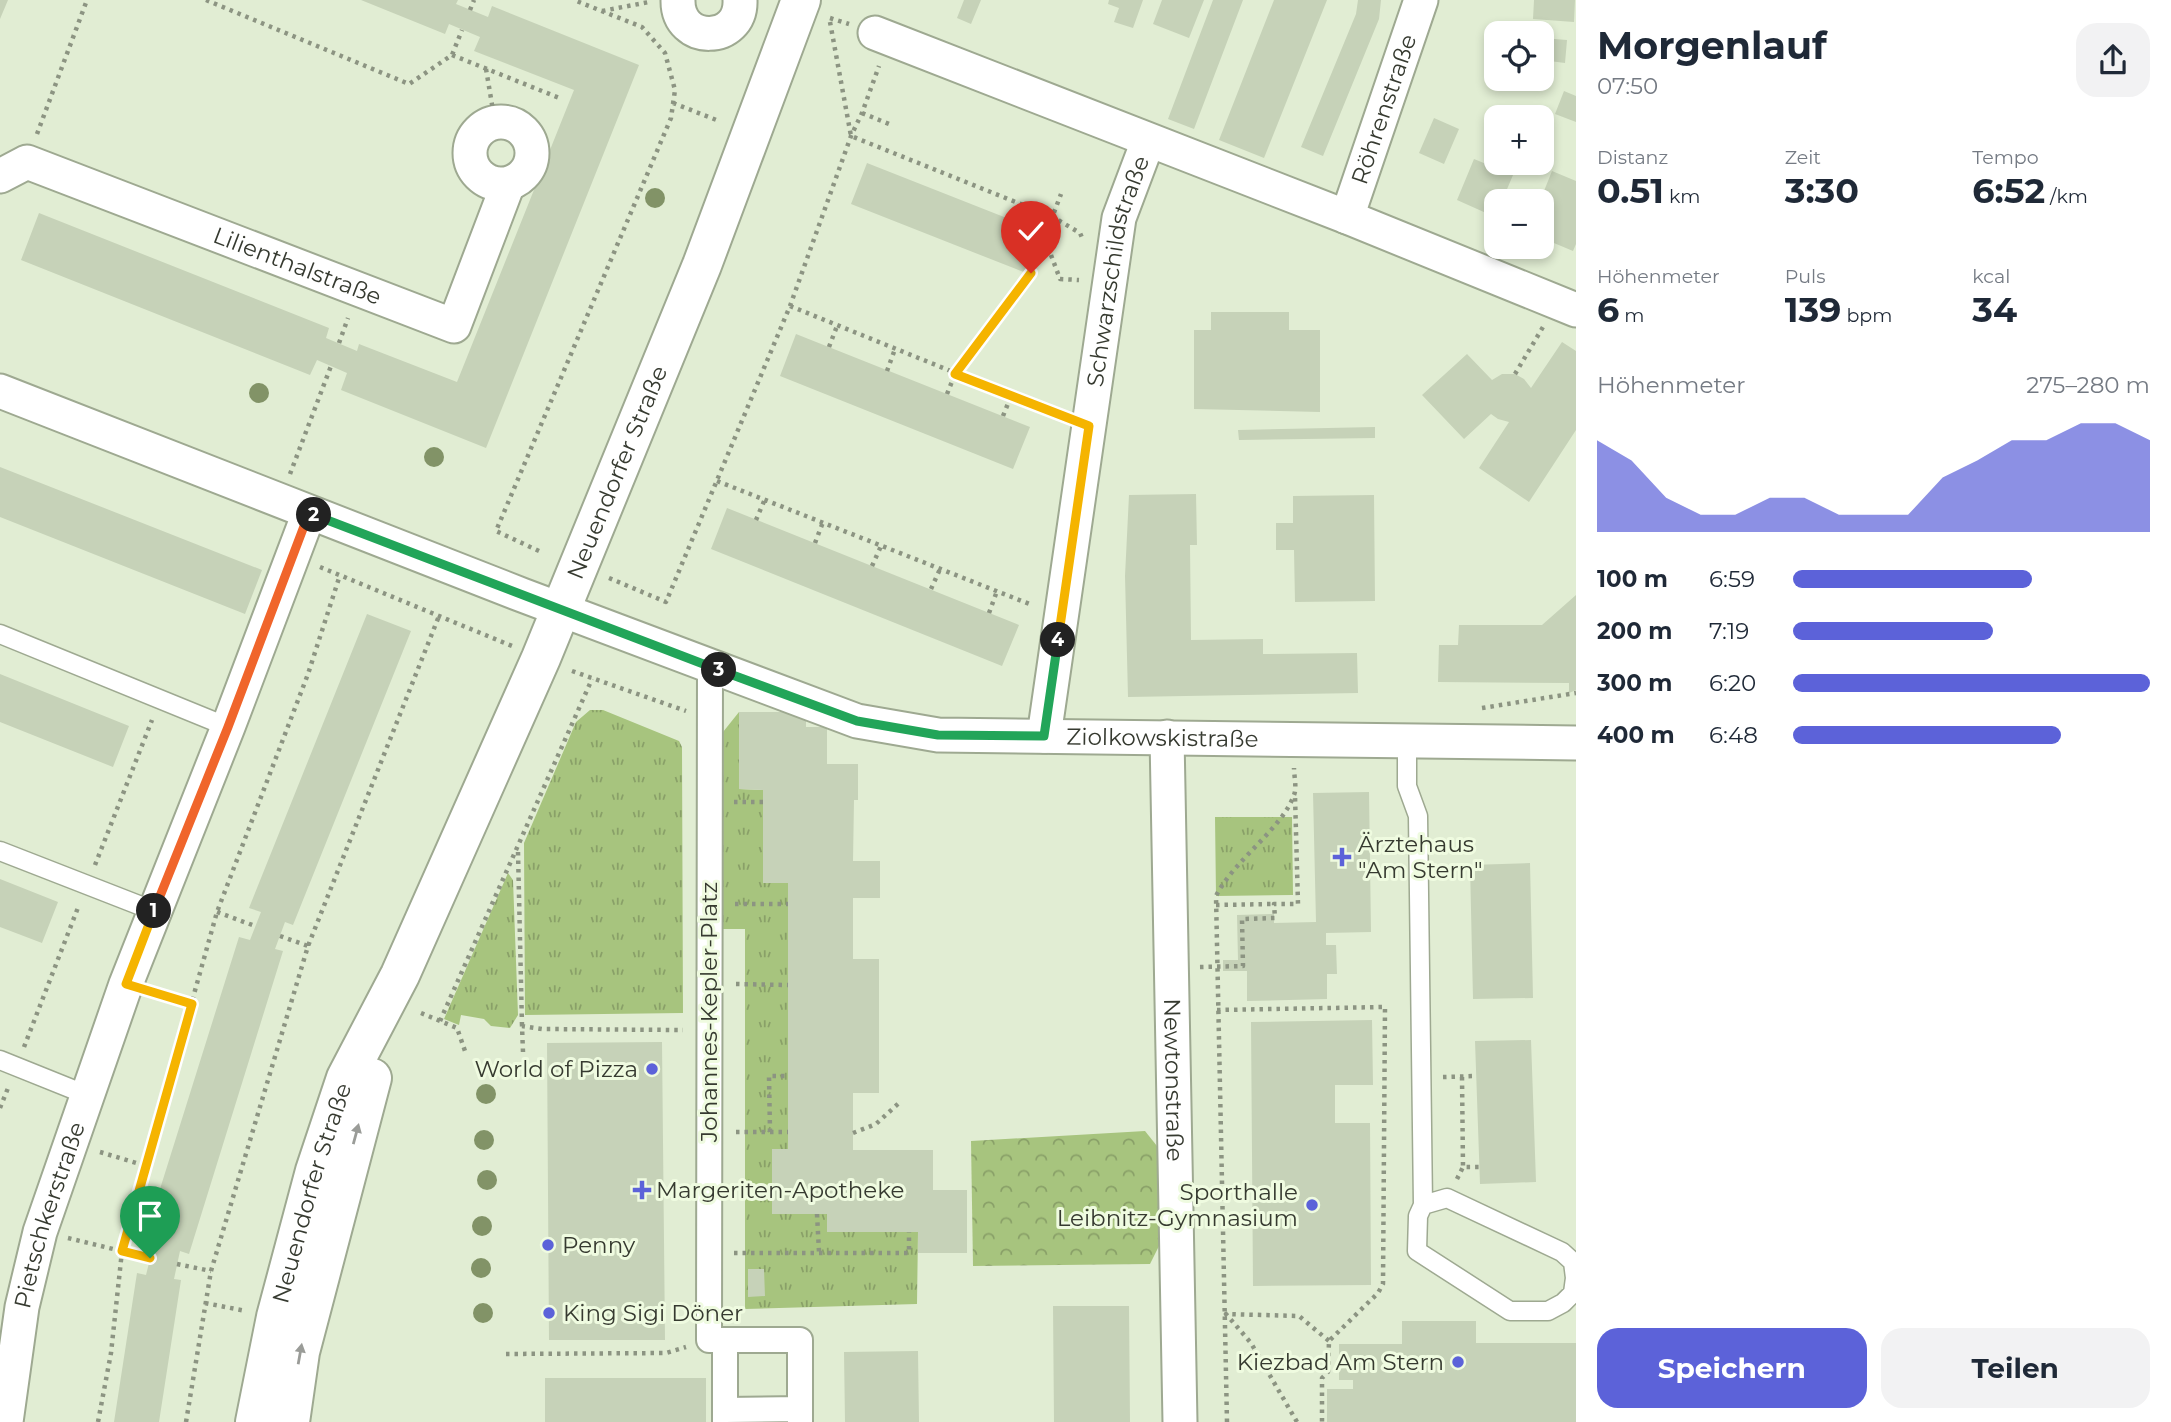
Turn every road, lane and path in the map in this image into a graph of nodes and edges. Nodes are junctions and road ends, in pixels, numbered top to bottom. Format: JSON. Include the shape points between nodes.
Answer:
{"nodes":[{"id":1,"x":87,"y":0,"type":"edge"},
{"id":2,"x":206,"y":0,"type":"edge"},
{"id":3,"x":474,"y":0,"type":"edge"},
{"id":4,"x":574,"y":0,"type":"edge"},
{"id":5,"x":658,"y":0,"type":"edge"},
{"id":6,"x":678,"y":0,"type":"edge"},
{"id":7,"x":740,"y":0,"type":"edge"},
{"id":8,"x":1421,"y":0,"type":"edge"},
{"id":9,"x":815,"y":9,"type":"edge"},
{"id":10,"x":470,"y":10,"type":"dead end"},
{"id":11,"x":601,"y":11,"type":"junction"},
{"id":12,"x":462,"y":30,"type":"dead end"},
{"id":13,"x":882,"y":36,"type":"joint"},
{"id":14,"x":452,"y":55,"type":"junction"},
{"id":15,"x":486,"y":69,"type":"junction"},
{"id":16,"x":562,"y":99,"type":"dead end"},
{"id":17,"x":673,"y":103,"type":"junction"},
{"id":18,"x":862,"y":113,"type":"junction"},
{"id":19,"x":719,"y":121,"type":"dead end"},
{"id":20,"x":495,"y":122,"type":"junction"},
{"id":21,"x":889,"y":124,"type":"dead end"},
{"id":22,"x":851,"y":136,"type":"junction"},
{"id":23,"x":1148,"y":141,"type":"junction"},
{"id":24,"x":13,"y":169,"type":"edge"},
{"id":25,"x":508,"y":184,"type":"junction"},
{"id":26,"x":1061,"y":194,"type":"dead end"},
{"id":27,"x":1053,"y":217,"type":"junction"},
{"id":28,"x":1347,"y":217,"type":"junction"},
{"id":29,"x":1045,"y":238,"type":"junction"},
{"id":30,"x":1088,"y":248,"type":"dead end"},
{"id":31,"x":1111,"y":281,"type":"junction"},
{"id":32,"x":790,"y":306,"type":"junction"},
{"id":33,"x":1567,"y":306,"type":"edge"},
{"id":34,"x":837,"y":326,"type":"junction"},
{"id":35,"x":829,"y":347,"type":"dead end"},
{"id":36,"x":895,"y":349,"type":"junction"},
{"id":37,"x":331,"y":366,"type":"dead end"},
{"id":38,"x":887,"y":371,"type":"dead end"},
{"id":39,"x":955,"y":374,"type":"junction"},
{"id":40,"x":1515,"y":374,"type":"dead end"},
{"id":41,"x":0,"y":391,"type":"edge"},
{"id":42,"x":947,"y":394,"type":"dead end"},
{"id":43,"x":1011,"y":396,"type":"junction"},
{"id":44,"x":1003,"y":416,"type":"dead end"},
{"id":45,"x":1089,"y":426,"type":"junction"},
{"id":46,"x":717,"y":481,"type":"junction"},
{"id":47,"x":765,"y":499,"type":"junction"},
{"id":48,"x":294,"y":507,"type":"junction"},
{"id":49,"x":756,"y":520,"type":"dead end"},
{"id":50,"x":823,"y":522,"type":"junction"},
{"id":51,"x":815,"y":543,"type":"dead end"},
{"id":52,"x":881,"y":546,"type":"junction"},
{"id":53,"x":539,"y":551,"type":"dead end"},
{"id":54,"x":873,"y":566,"type":"dead end"},
{"id":55,"x":940,"y":569,"type":"junction"},
{"id":56,"x":605,"y":576,"type":"dead end"},
{"id":57,"x":931,"y":589,"type":"dead end"},
{"id":58,"x":997,"y":591,"type":"junction"},
{"id":59,"x":561,"y":610,"type":"junction"},
{"id":60,"x":989,"y":612,"type":"dead end"},
{"id":61,"x":1062,"y":617,"type":"junction"},
{"id":62,"x":0,"y":634,"type":"edge"},
{"id":63,"x":710,"y":667,"type":"junction"},
{"id":64,"x":592,"y":679,"type":"dead end"},
{"id":65,"x":1576,"y":693,"type":"edge"},
{"id":66,"x":1472,"y":710,"type":"dead end"},
{"id":67,"x":228,"y":727,"type":"junction"},
{"id":68,"x":1044,"y":736,"type":"junction"},
{"id":69,"x":1167,"y":737,"type":"junction"},
{"id":70,"x":1293,"y":739,"type":"junction"},
{"id":71,"x":1407,"y":740,"type":"junction"},
{"id":72,"x":1576,"y":743,"type":"edge"},
{"id":73,"x":1295,"y":794,"type":"junction"},
{"id":74,"x":518,"y":847,"type":"junction"},
{"id":75,"x":0,"y":850,"type":"edge"},
{"id":76,"x":709,"y":904,"type":"junction"},
{"id":77,"x":788,"y":904,"type":"dead end"},
{"id":78,"x":1274,"y":904,"type":"junction"},
{"id":79,"x":1216,"y":905,"type":"junction"},
{"id":80,"x":154,"y":911,"type":"junction"},
{"id":81,"x":217,"y":912,"type":"junction"},
{"id":82,"x":255,"y":926,"type":"dead end"},
{"id":83,"x":280,"y":936,"type":"dead end"},
{"id":84,"x":308,"y":946,"type":"junction"},
{"id":85,"x":1223,"y":966,"type":"dead end"},
{"id":86,"x":400,"y":975,"type":"junction"},
{"id":87,"x":126,"y":984,"type":"junction"},
{"id":88,"x":709,"y":984,"type":"junction"},
{"id":89,"x":788,"y":985,"type":"dead end"},
{"id":90,"x":192,"y":1004,"type":"junction"},
{"id":91,"x":1217,"y":1010,"type":"junction"},
{"id":92,"x":421,"y":1013,"type":"dead end"},
{"id":93,"x":440,"y":1021,"type":"junction"},
{"id":94,"x":522,"y":1026,"type":"junction"},
{"id":95,"x":708,"y":1031,"type":"junction"},
{"id":96,"x":465,"y":1051,"type":"dead end"},
{"id":97,"x":523,"y":1052,"type":"dead end"},
{"id":98,"x":0,"y":1060,"type":"edge"},
{"id":99,"x":788,"y":1076,"type":"dead end"},
{"id":100,"x":1476,"y":1076,"type":"dead end"},
{"id":101,"x":1422,"y":1077,"type":"junction"},
{"id":102,"x":1462,"y":1077,"type":"junction"},
{"id":103,"x":87,"y":1095,"type":"junction"},
{"id":104,"x":900,"y":1102,"type":"dead end"},
{"id":105,"x":770,"y":1132,"type":"junction"},
{"id":106,"x":788,"y":1132,"type":"dead end"},
{"id":107,"x":708,"y":1133,"type":"junction"},
{"id":108,"x":853,"y":1133,"type":"dead end"},
{"id":109,"x":70,"y":1143,"type":"junction"},
{"id":110,"x":146,"y":1166,"type":"junction"},
{"id":111,"x":1463,"y":1167,"type":"dead end"},
{"id":112,"x":1423,"y":1205,"type":"junction"},
{"id":113,"x":817,"y":1214,"type":"dead end"},
{"id":114,"x":40,"y":1231,"type":"junction"},
{"id":115,"x":909,"y":1233,"type":"dead end"},
{"id":116,"x":122,"y":1251,"type":"junction"},
{"id":117,"x":818,"y":1252,"type":"junction"},
{"id":118,"x":708,"y":1253,"type":"junction"},
{"id":119,"x":150,"y":1258,"type":"dead end"},
{"id":120,"x":177,"y":1264,"type":"dead end"},
{"id":121,"x":211,"y":1271,"type":"junction"},
{"id":122,"x":205,"y":1303,"type":"junction"},
{"id":123,"x":257,"y":1313,"type":"dead end"},
{"id":124,"x":1226,"y":1314,"type":"junction"},
{"id":125,"x":717,"y":1339,"type":"junction"},
{"id":126,"x":1329,"y":1341,"type":"junction"},
{"id":127,"x":506,"y":1354,"type":"dead end"},
{"id":128,"x":725,"y":1416,"type":"edge"},
{"id":129,"x":800,"y":1416,"type":"edge"},
{"id":130,"x":6,"y":1422,"type":"edge"},
{"id":131,"x":98,"y":1422,"type":"edge"},
{"id":132,"x":186,"y":1422,"type":"edge"},
{"id":133,"x":255,"y":1422,"type":"edge"},
{"id":134,"x":290,"y":1422,"type":"edge"},
{"id":135,"x":1180,"y":1422,"type":"edge"},
{"id":136,"x":1227,"y":1422,"type":"edge"},
{"id":137,"x":1297,"y":1422,"type":"edge"},
{"id":138,"x":1322,"y":1422,"type":"edge"}],
"edges":[{"from":1,"to":24,"type":"path"},
{"from":2,"to":14,"type":"path","via":[[409,84]]},
{"from":3,"to":10,"type":"path"},
{"from":4,"to":11,"type":"path"},
{"from":5,"to":11,"type":"path"},
{"from":6,"to":7,"type":"street","via":[[683,20],[703,33],[727,28],[736,19]]},
{"from":8,"to":28,"type":"street","name":"Röhrenstraße"},
{"from":9,"to":22,"type":"path"},
{"from":9,"to":59,"type":"street","name":"Neuendorfer Straße","via":[[702,265]]},
{"from":11,"to":17,"type":"path","via":[[642,27],[665,53],[676,90]]},
{"from":12,"to":14,"type":"path"},
{"from":13,"to":18,"type":"path"},
{"from":13,"to":23,"type":"street","name":"Schwarzschildstraße"},
{"from":14,"to":15,"type":"path"},
{"from":15,"to":16,"type":"path"},
{"from":15,"to":20,"type":"path"},
{"from":17,"to":19,"type":"path"},
{"from":17,"to":53,"type":"path","via":[[671,118],[496,531]]},
{"from":18,"to":21,"type":"path"},
{"from":18,"to":22,"type":"path"},
{"from":20,"to":25,"type":"street","name":"Lilienthalstraße","via":[[518,126],[531,145],[527,170]]},
{"from":20,"to":25,"type":"street","via":[[475,135],[470,159],[483,179]]},
{"from":22,"to":27,"type":"path"},
{"from":22,"to":32,"type":"path"},
{"from":23,"to":28,"type":"street","name":"Schwarzschildstraße"},
{"from":23,"to":31,"type":"street","name":"Schwarzschildstraße","via":[[1119,218]]},
{"from":24,"to":25,"type":"street","name":"Lilienthalstraße","via":[[454,326]]},
{"from":26,"to":27,"type":"path"},
{"from":27,"to":29,"type":"path"},
{"from":27,"to":30,"type":"path","via":[[1080,233]]},
{"from":28,"to":33,"type":"street","name":"Schwarzschildstraße"},
{"from":29,"to":31,"type":"path","via":[[1060,279]]},
{"from":29,"to":39,"type":"path","via":[[1031,273]]},
{"from":31,"to":45,"type":"street","name":"Schwarzschildstraße"},
{"from":32,"to":34,"type":"path"},
{"from":32,"to":46,"type":"path"},
{"from":33,"to":40,"type":"path"},
{"from":34,"to":35,"type":"path"},
{"from":34,"to":36,"type":"path"},
{"from":36,"to":38,"type":"path"},
{"from":36,"to":39,"type":"path"},
{"from":37,"to":48,"type":"path"},
{"from":39,"to":42,"type":"path"},
{"from":39,"to":43,"type":"path"},
{"from":41,"to":48,"type":"street"},
{"from":43,"to":44,"type":"path"},
{"from":43,"to":45,"type":"path"},
{"from":45,"to":61,"type":"street","name":"Schwarzschildstraße"},
{"from":46,"to":47,"type":"path"},
{"from":46,"to":56,"type":"path","via":[[666,602]]},
{"from":47,"to":49,"type":"path"},
{"from":47,"to":50,"type":"path"},
{"from":48,"to":59,"type":"street"},
{"from":48,"to":67,"type":"street","name":"Pietschkerstraße"},
{"from":50,"to":51,"type":"path"},
{"from":50,"to":52,"type":"path"},
{"from":52,"to":54,"type":"path"},
{"from":52,"to":55,"type":"path"},
{"from":55,"to":57,"type":"path"},
{"from":55,"to":58,"type":"path"},
{"from":58,"to":60,"type":"path"},
{"from":58,"to":61,"type":"path"},
{"from":59,"to":63,"type":"street","name":"Ziolkowskistraße"},
{"from":59,"to":86,"type":"street","name":"Neuendorfer Straße"},
{"from":61,"to":68,"type":"street","name":"Schwarzschildstraße"},
{"from":62,"to":67,"type":"lane"},
{"from":63,"to":68,"type":"street","name":"Ziolkowskistraße","via":[[857,721],[938,735]]},
{"from":63,"to":76,"type":"street","name":"Johannes-Kepler-Platz"},
{"from":64,"to":74,"type":"path"},
{"from":65,"to":66,"type":"path"},
{"from":67,"to":80,"type":"street","name":"Pietschkerstraße"},
{"from":68,"to":69,"type":"street","name":"Ziolkowskistraße"},
{"from":69,"to":70,"type":"street","name":"Ziolkowskistraße"},
{"from":69,"to":135,"type":"street","name":"Newtonstraße"},
{"from":70,"to":71,"type":"street","name":"Ziolkowskistraße"},
{"from":70,"to":73,"type":"path"},
{"from":71,"to":72,"type":"street","name":"Ziolkowskistraße"},
{"from":71,"to":101,"type":"lane","via":[[1407,786],[1418,817]]},
{"from":73,"to":78,"type":"path","via":[[1298,904]]},
{"from":73,"to":79,"type":"path","via":[[1225,878]]},
{"from":74,"to":93,"type":"path"},
{"from":74,"to":94,"type":"path"},
{"from":75,"to":80,"type":"lane"},
{"from":76,"to":77,"type":"path"},
{"from":76,"to":88,"type":"street","name":"Johannes-Kepler-Platz"},
{"from":78,"to":79,"type":"path"},
{"from":78,"to":85,"type":"path","via":[[1275,918],[1242,919],[1243,966]]},
{"from":79,"to":91,"type":"path"},
{"from":80,"to":87,"type":"street","name":"Pietschkerstraße"},
{"from":81,"to":82,"type":"path"},
{"from":81,"to":84,"type":"path","via":[[308,674],[340,575],[439,617]]},
{"from":81,"to":90,"type":"path"},
{"from":83,"to":84,"type":"path"},
{"from":84,"to":121,"type":"path"},
{"from":86,"to":133,"type":"street","name":"Neuendorfer Straße","via":[[346,1078],[315,1171],[271,1338]]},
{"from":134,"to":86,"type":"street","name":"Neuendorfer Straße","one_way":true,"via":[[302,1343]]},
{"from":87,"to":90,"type":"path"},
{"from":87,"to":103,"type":"street","name":"Pietschkerstraße"},
{"from":88,"to":89,"type":"path"},
{"from":88,"to":95,"type":"street","name":"Johannes-Kepler-Platz"},
{"from":90,"to":110,"type":"path"},
{"from":91,"to":124,"type":"path"},
{"from":91,"to":126,"type":"path","via":[[1385,1007],[1383,1284]]},
{"from":92,"to":93,"type":"path"},
{"from":93,"to":96,"type":"path","via":[[457,1028]]},
{"from":94,"to":95,"type":"path"},
{"from":94,"to":97,"type":"path"},
{"from":95,"to":107,"type":"street","name":"Johannes-Kepler-Platz"},
{"from":98,"to":103,"type":"lane","name":"Pietschkerstraße"},
{"from":99,"to":105,"type":"path","via":[[769,1076]]},
{"from":100,"to":102,"type":"path"},
{"from":101,"to":102,"type":"path"},
{"from":101,"to":112,"type":"lane"},
{"from":102,"to":111,"type":"path"},
{"from":103,"to":109,"type":"street","name":"Pietschkerstraße"},
{"from":104,"to":108,"type":"path","via":[[876,1124]]},
{"from":105,"to":106,"type":"path"},
{"from":105,"to":107,"type":"path"},
{"from":107,"to":118,"type":"street","name":"Johannes-Kepler-Platz"},
{"from":109,"to":110,"type":"path"},
{"from":109,"to":114,"type":"street","name":"Pietschkerstraße"},
{"from":110,"to":116,"type":"path"},
{"from":112,"to":112,"type":"lane","via":[[1418,1216],[1417,1251],[1510,1311],[1548,1311],[1573,1293],[1573,1262],[1562,1252],[1447,1198]]},
{"from":113,"to":117,"type":"path"},
{"from":114,"to":116,"type":"path"},
{"from":114,"to":130,"type":"street","name":"Pietschkerstraße","via":[[22,1307]]},
{"from":115,"to":117,"type":"path","via":[[909,1253]]},
{"from":116,"to":119,"type":"path"},
{"from":116,"to":131,"type":"path"},
{"from":117,"to":118,"type":"path"},
{"from":118,"to":125,"type":"street","name":"Johannes-Kepler-Platz"},
{"from":120,"to":121,"type":"path"},
{"from":121,"to":122,"type":"path"},
{"from":122,"to":123,"type":"path"},
{"from":122,"to":132,"type":"path"},
{"from":124,"to":126,"type":"path","via":[[1299,1316]]},
{"from":124,"to":136,"type":"path"},
{"from":124,"to":137,"type":"path","via":[[1251,1343]]},
{"from":125,"to":127,"type":"path","via":[[666,1353]]},
{"from":125,"to":128,"type":"street","name":"Johannes-Kepler-Platz"},
{"from":125,"to":129,"type":"street","name":"Johannes-Kepler-Platz","via":[[800,1339]]},
{"from":126,"to":138,"type":"path","via":[[1328,1372],[1322,1378]]},
{"from":128,"to":129,"type":"street","name":"Johannes-Kepler-Platz"}]}
